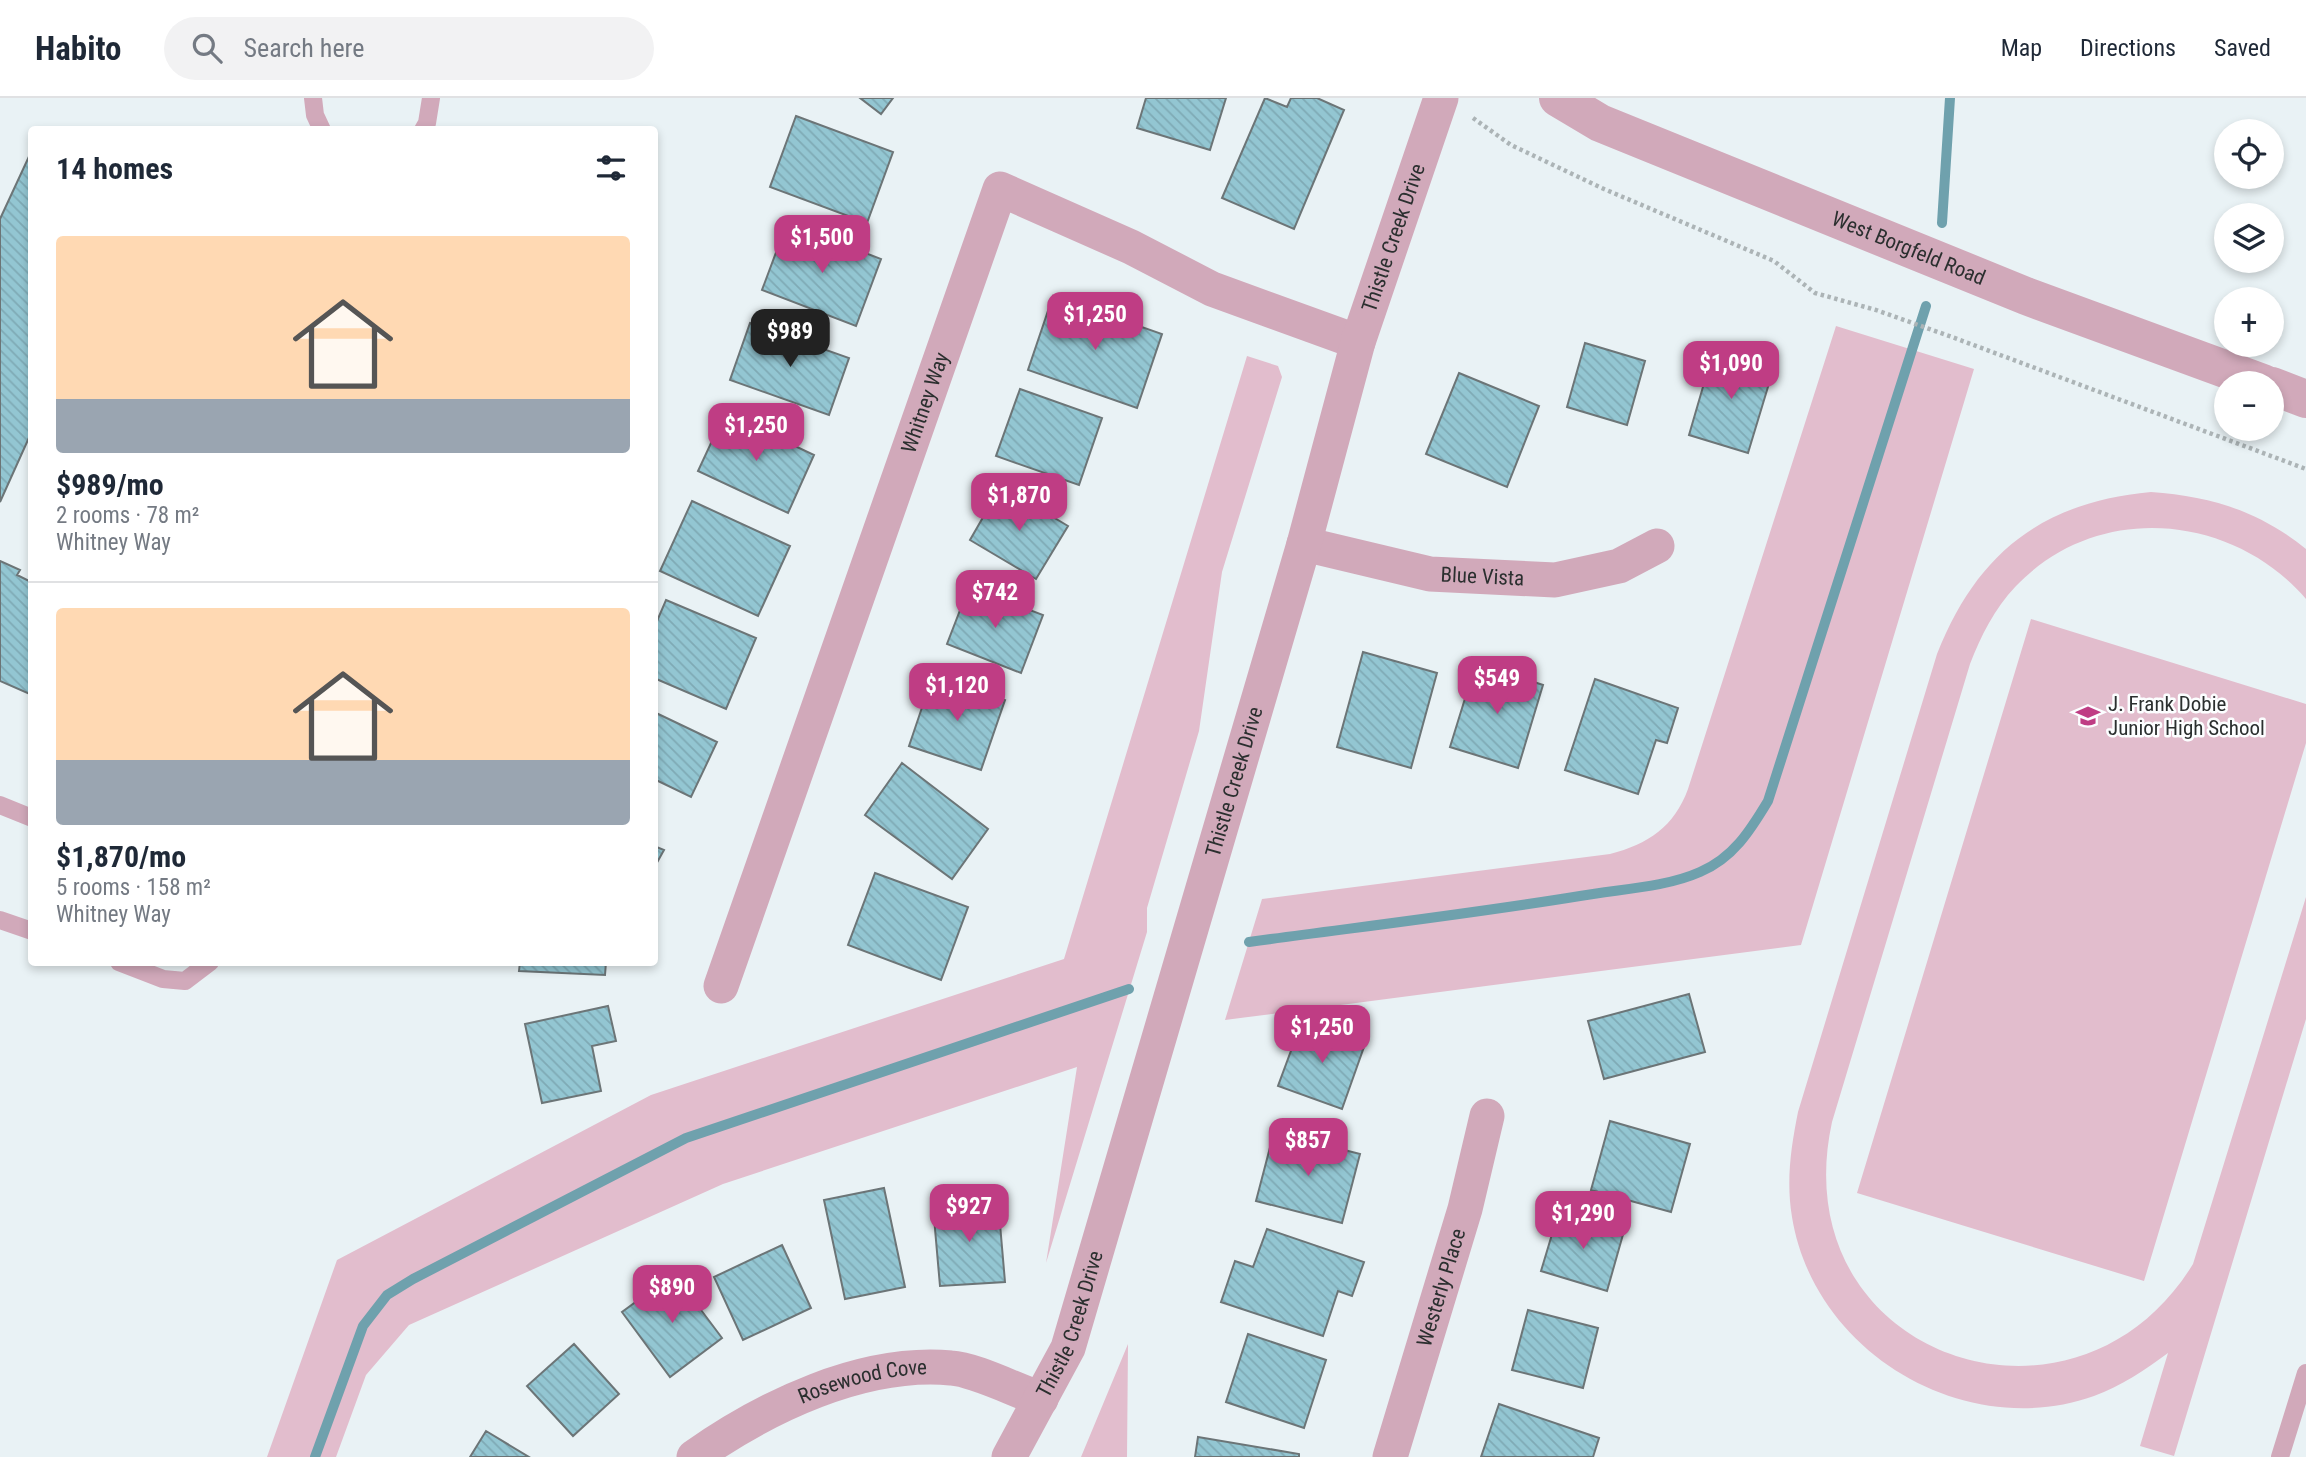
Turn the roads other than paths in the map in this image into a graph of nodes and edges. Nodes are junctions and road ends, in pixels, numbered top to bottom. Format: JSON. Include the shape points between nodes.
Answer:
{"nodes":[{"id":1,"x":313,"y":98,"type":"edge"},
{"id":2,"x":431,"y":98,"type":"edge"},
{"id":3,"x":1558,"y":98,"type":"edge"},
{"id":4,"x":1453,"y":106,"type":"edge"},
{"id":5,"x":320,"y":126,"type":"edge"},
{"id":6,"x":425,"y":126,"type":"edge"},
{"id":7,"x":1358,"y":342,"type":"junction"},
{"id":8,"x":2231,"y":371,"type":"edge"},
{"id":9,"x":2284,"y":391,"type":"edge"},
{"id":10,"x":2306,"y":399,"type":"edge"},
{"id":11,"x":1304,"y":544,"type":"junction"},
{"id":12,"x":1657,"y":546,"type":"dead end"},
{"id":13,"x":0,"y":806,"type":"edge"},
{"id":14,"x":28,"y":816,"type":"edge"},
{"id":15,"x":0,"y":920,"type":"edge"},
{"id":16,"x":28,"y":930,"type":"edge"},
{"id":17,"x":129,"y":966,"type":"edge"},
{"id":18,"x":205,"y":966,"type":"edge"},
{"id":19,"x":721,"y":986,"type":"dead end"},
{"id":20,"x":1487,"y":1116,"type":"dead end"},
{"id":21,"x":2306,"y":1373,"type":"edge"},
{"id":22,"x":1041,"y":1399,"type":"junction"},
{"id":23,"x":694,"y":1457,"type":"edge"},
{"id":24,"x":1009,"y":1457,"type":"edge"},
{"id":25,"x":1390,"y":1457,"type":"edge"},
{"id":26,"x":2280,"y":1457,"type":"edge"}],
"edges":[{"from":1,"to":5,"type":"lane"},
{"from":2,"to":6,"type":"lane"},
{"from":3,"to":8,"type":"street","name":"West Borgfeld Road","via":[[1600,123],[2013,290]]},
{"from":4,"to":7,"type":"street","name":"Thistle Creek Drive"},
{"from":7,"to":11,"type":"street","name":"Thistle Creek Drive"},
{"from":7,"to":19,"type":"street","name":"Whitney Way","via":[[1212,289],[1000,189]]},
{"from":9,"to":10,"type":"street"},
{"from":11,"to":12,"type":"street","name":"Blue Vista","via":[[1430,574],[1555,580],[1619,566]]},
{"from":11,"to":22,"type":"street","name":"Thistle Creek Drive","via":[[1068,1348]]},
{"from":13,"to":14,"type":"lane"},
{"from":15,"to":16,"type":"lane"},
{"from":17,"to":18,"type":"lane","via":[[163,979],[185,981]]},
{"from":20,"to":25,"type":"street","name":"Westerly Place","via":[[1465,1209]]},
{"from":21,"to":26,"type":"lane"},
{"from":22,"to":23,"type":"street","name":"Rosewood Cove","via":[[954,1368],[898,1367],[836,1382],[766,1415]]},
{"from":22,"to":24,"type":"street","name":"Thistle Creek Drive"}]}
